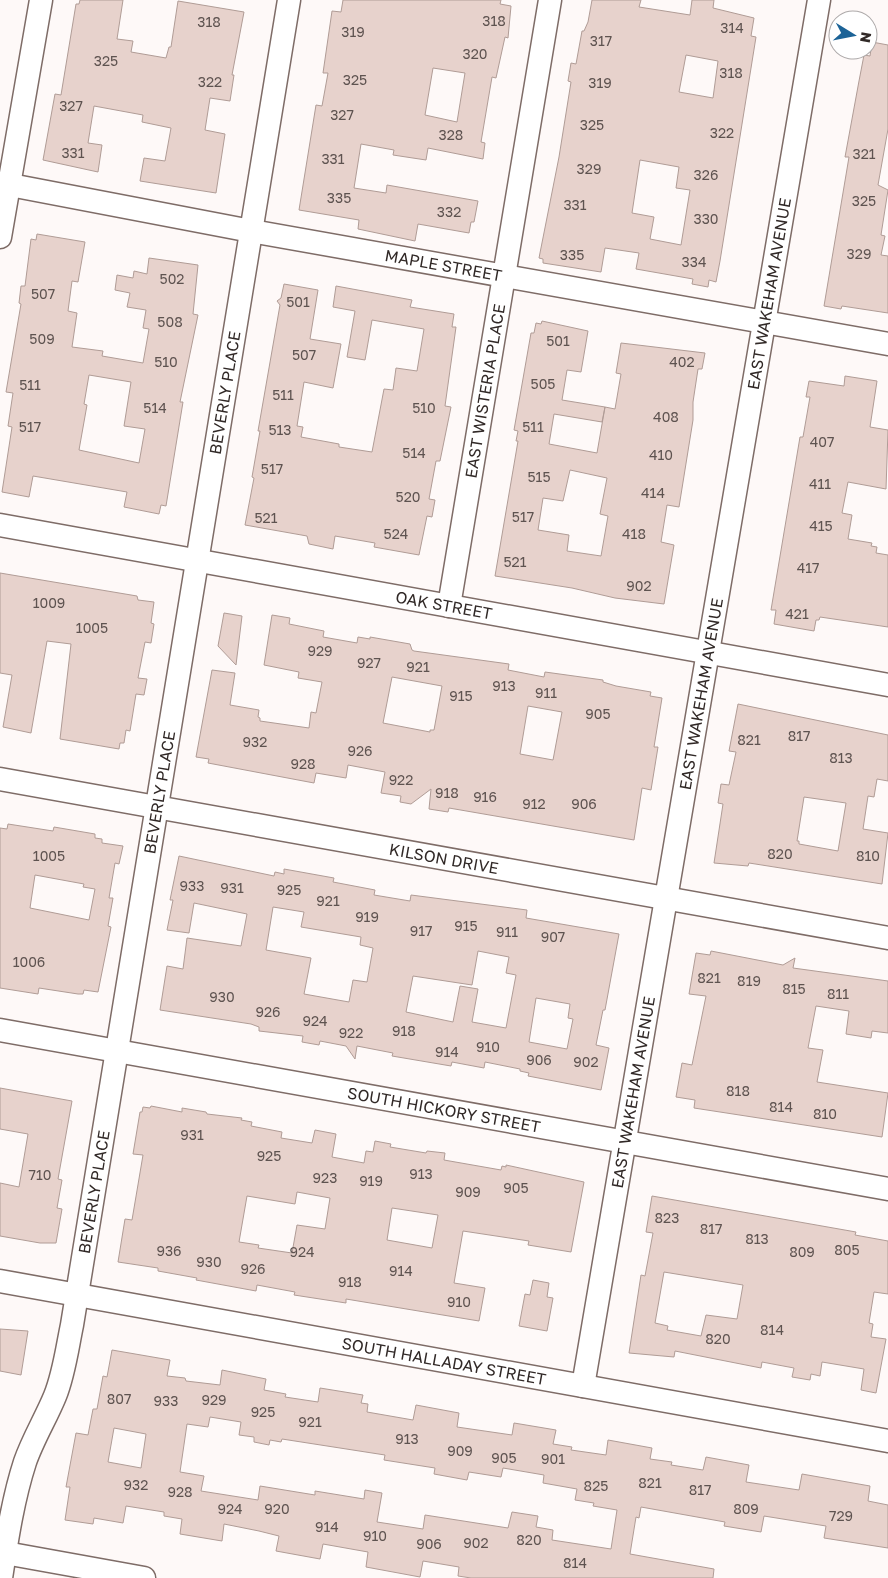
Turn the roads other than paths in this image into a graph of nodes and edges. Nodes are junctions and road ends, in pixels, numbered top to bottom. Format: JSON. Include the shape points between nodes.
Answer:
{"nodes":[{"id":1,"x":41,"y":0,"type":"edge"},
{"id":2,"x":289,"y":0,"type":"edge"},
{"id":3,"x":550,"y":0,"type":"edge"},
{"id":4,"x":819,"y":0,"type":"edge"},
{"id":5,"x":5,"y":184,"type":"edge"},
{"id":6,"x":251,"y":231,"type":"junction"},
{"id":7,"x":0,"y":237,"type":"edge"},
{"id":8,"x":504,"y":274,"type":"junction"},
{"id":9,"x":765,"y":322,"type":"junction"},
{"id":10,"x":888,"y":344,"type":"edge"},
{"id":11,"x":0,"y":525,"type":"edge"},
{"id":12,"x":197,"y":560,"type":"junction"},
{"id":13,"x":449,"y":606,"type":"junction"},
{"id":14,"x":708,"y":653,"type":"junction"},
{"id":15,"x":888,"y":685,"type":"edge"},
{"id":16,"x":0,"y":779,"type":"edge"},
{"id":17,"x":157,"y":807,"type":"junction"},
{"id":18,"x":666,"y":898,"type":"junction"},
{"id":19,"x":888,"y":938,"type":"edge"},
{"id":20,"x":0,"y":1030,"type":"edge"},
{"id":21,"x":117,"y":1051,"type":"junction"},
{"id":22,"x":625,"y":1142,"type":"junction"},
{"id":23,"x":888,"y":1189,"type":"edge"},
{"id":24,"x":0,"y":1281,"type":"edge"},
{"id":25,"x":77,"y":1295,"type":"junction"},
{"id":26,"x":583,"y":1386,"type":"junction"},
{"id":27,"x":888,"y":1441,"type":"edge"},
{"id":28,"x":2,"y":1553,"type":"edge"},
{"id":29,"x":1,"y":1578,"type":"edge"},
{"id":30,"x":144,"y":1578,"type":"edge"}],
"edges":[{"from":1,"to":5,"type":"street"},
{"from":2,"to":6,"type":"street","name":"BEVERLY PLACE"},
{"from":3,"to":8,"type":"street","name":"EAST WISTERIA PLACE"},
{"from":4,"to":9,"type":"street","name":"EAST WAKEHAM AVENUE"},
{"from":5,"to":6,"type":"street","name":"MAPLE STREET"},
{"from":5,"to":7,"type":"street"},
{"from":6,"to":8,"type":"street","name":"MAPLE STREET"},
{"from":6,"to":12,"type":"street","name":"BEVERLY PLACE"},
{"from":8,"to":9,"type":"street","name":"MAPLE STREET"},
{"from":8,"to":13,"type":"street","name":"EAST WISTERIA PLACE"},
{"from":9,"to":10,"type":"street","name":"MAPLE STREET"},
{"from":9,"to":14,"type":"street","name":"EAST WAKEHAM AVENUE"},
{"from":11,"to":12,"type":"street","name":"OAK STREET"},
{"from":12,"to":13,"type":"street","name":"OAK STREET"},
{"from":12,"to":17,"type":"street","name":"BEVERLY PLACE"},
{"from":13,"to":14,"type":"street","name":"OAK STREET"},
{"from":14,"to":15,"type":"street","name":"OAK STREET"},
{"from":14,"to":18,"type":"street","name":"EAST WAKEHAM AVENUE"},
{"from":16,"to":17,"type":"street","name":"KILSON DRIVE"},
{"from":17,"to":18,"type":"street","name":"KILSON DRIVE"},
{"from":17,"to":21,"type":"street","name":"BEVERLY PLACE"},
{"from":18,"to":19,"type":"street","name":"KILSON DRIVE"},
{"from":18,"to":22,"type":"street","name":"EAST WAKEHAM AVENUE"},
{"from":20,"to":21,"type":"street","name":"SOUTH HICKORY STREET"},
{"from":21,"to":22,"type":"street","name":"SOUTH HICKORY STREET"},
{"from":21,"to":25,"type":"street","name":"BEVERLY PLACE"},
{"from":22,"to":23,"type":"street","name":"SOUTH HICKORY STREET"},
{"from":22,"to":26,"type":"street","name":"EAST WAKEHAM AVENUE"},
{"from":24,"to":25,"type":"street","name":"SOUTH HALLADAY STREET"},
{"from":25,"to":26,"type":"street","name":"SOUTH HALLADAY STREET"},
{"from":25,"to":28,"type":"street","name":"BEVERLY PLACE","via":[[64,1366],[55,1396],[25,1462]]},
{"from":26,"to":27,"type":"street","name":"SOUTH HALLADAY STREET"},
{"from":28,"to":29,"type":"street","name":"BEVERLY PLACE"},
{"from":28,"to":30,"type":"street"}]}
